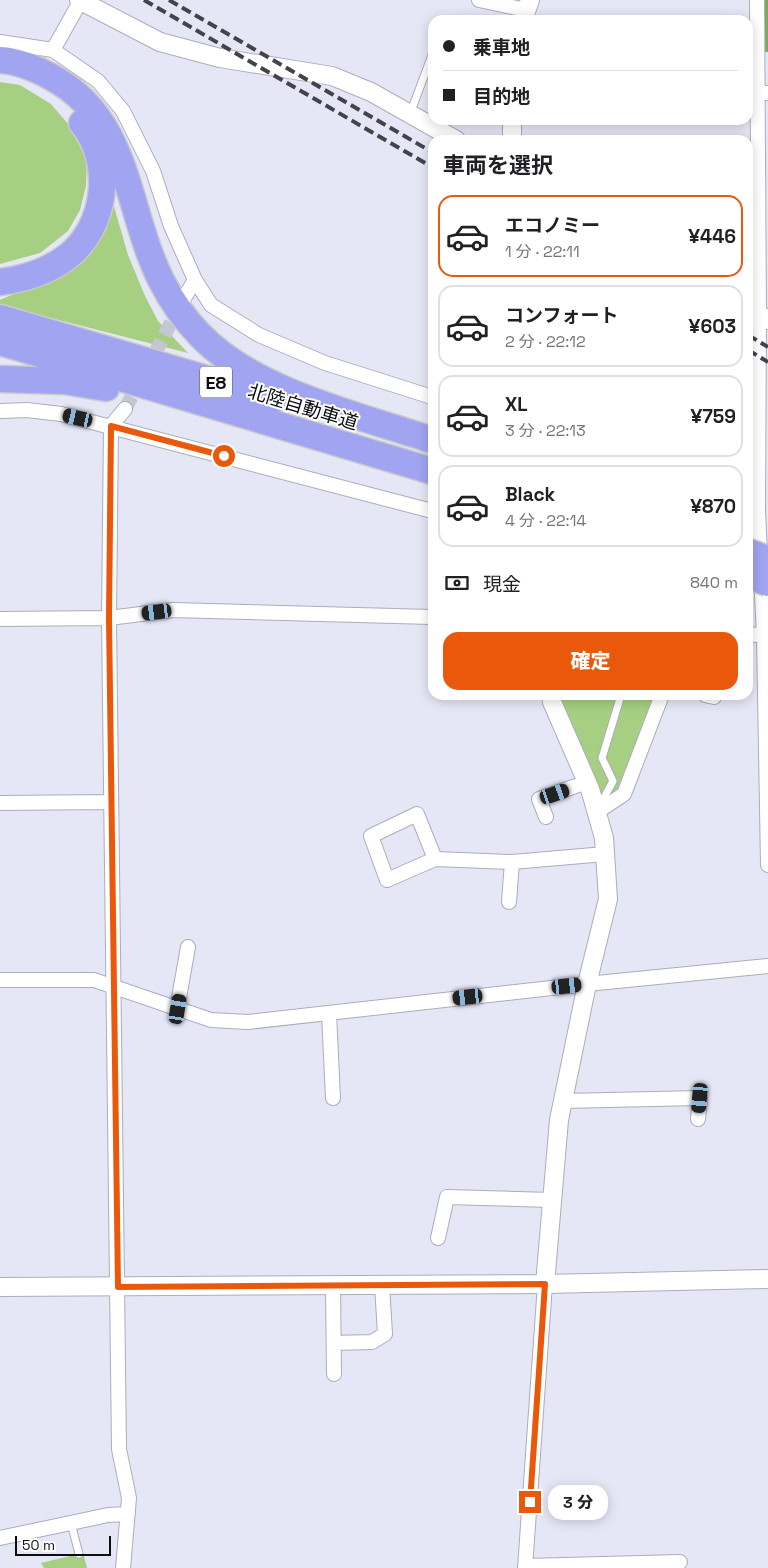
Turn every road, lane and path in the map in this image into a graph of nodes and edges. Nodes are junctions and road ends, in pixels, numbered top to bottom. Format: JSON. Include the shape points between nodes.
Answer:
{"nodes":[{"id":1,"x":80,"y":0,"type":"edge"},
{"id":2,"x":479,"y":0,"type":"edge"},
{"id":3,"x":757,"y":0,"type":"edge"},
{"id":4,"x":526,"y":10,"type":"edge"},
{"id":5,"x":0,"y":42,"type":"edge"},
{"id":6,"x":53,"y":50,"type":"junction"},
{"id":7,"x":0,"y":60,"type":"edge"},
{"id":8,"x":428,"y":66,"type":"edge"},
{"id":9,"x":0,"y":75,"type":"edge"},
{"id":10,"x":758,"y":93,"type":"edge"},
{"id":11,"x":410,"y":114,"type":"junction"},
{"id":12,"x":428,"y":124,"type":"edge"},
{"id":13,"x":429,"y":125,"type":"edge"},
{"id":14,"x":447,"y":135,"type":"edge"},
{"id":15,"x":194,"y":280,"type":"junction"},
{"id":16,"x":0,"y":282,"type":"edge"},
{"id":17,"x":184,"y":298,"type":"tunnel mouth"},
{"id":18,"x":758,"y":314,"type":"edge"},
{"id":19,"x":0,"y":318,"type":"edge"},
{"id":20,"x":0,"y":342,"type":"edge"},
{"id":21,"x":0,"y":379,"type":"edge"},
{"id":22,"x":428,"y":396,"type":"edge"},
{"id":23,"x":124,"y":409,"type":"tunnel mouth"},
{"id":24,"x":0,"y":411,"type":"edge"},
{"id":25,"x":111,"y":426,"type":"junction"},
{"id":26,"x":428,"y":439,"type":"edge"},
{"id":27,"x":428,"y":446,"type":"edge"},
{"id":28,"x":386,"y":457,"type":"junction"},
{"id":29,"x":428,"y":470,"type":"edge"},
{"id":30,"x":428,"y":509,"type":"edge"},
{"id":31,"x":758,"y":512,"type":"edge"},
{"id":32,"x":753,"y":554,"type":"edge"},
{"id":33,"x":768,"y":559,"type":"edge"},
{"id":34,"x":753,"y":577,"type":"edge"},
{"id":35,"x":768,"y":583,"type":"edge"},
{"id":36,"x":428,"y":617,"type":"edge"},
{"id":37,"x":109,"y":618,"type":"junction"},
{"id":38,"x":0,"y":619,"type":"edge"},
{"id":39,"x":753,"y":635,"type":"edge"},
{"id":40,"x":766,"y":636,"type":"edge"},
{"id":41,"x":552,"y":700,"type":"edge"},
{"id":42,"x":619,"y":700,"type":"edge"},
{"id":43,"x":660,"y":700,"type":"edge"},
{"id":44,"x":587,"y":782,"type":"junction"},
{"id":45,"x":0,"y":802,"type":"edge"},
{"id":46,"x":111,"y":802,"type":"junction"},
{"id":47,"x":597,"y":812,"type":"junction"},
{"id":48,"x":546,"y":817,"type":"dead end"},
{"id":49,"x":605,"y":854,"type":"junction"},
{"id":50,"x":435,"y":859,"type":"junction"},
{"id":51,"x":512,"y":862,"type":"junction"},
{"id":52,"x":768,"y":865,"type":"edge"},
{"id":53,"x":509,"y":902,"type":"dead end"},
{"id":54,"x":188,"y":947,"type":"dead end"},
{"id":55,"x":768,"y":966,"type":"edge"},
{"id":56,"x":0,"y":980,"type":"edge"},
{"id":57,"x":586,"y":984,"type":"junction"},
{"id":58,"x":113,"y":985,"type":"junction"},
{"id":59,"x":178,"y":1009,"type":"junction"},
{"id":60,"x":329,"y":1012,"type":"junction"},
{"id":61,"x":333,"y":1098,"type":"dead end"},
{"id":62,"x":562,"y":1101,"type":"junction"},
{"id":63,"x":698,"y":1119,"type":"dead end"},
{"id":64,"x":552,"y":1200,"type":"junction"},
{"id":65,"x":438,"y":1238,"type":"dead end"},
{"id":66,"x":768,"y":1280,"type":"edge"},
{"id":67,"x":545,"y":1284,"type":"junction"},
{"id":68,"x":382,"y":1285,"type":"junction"},
{"id":69,"x":333,"y":1286,"type":"junction"},
{"id":70,"x":0,"y":1287,"type":"edge"},
{"id":71,"x":118,"y":1287,"type":"junction"},
{"id":72,"x":334,"y":1343,"type":"junction"},
{"id":73,"x":334,"y":1374,"type":"dead end"},
{"id":74,"x":128,"y":1514,"type":"junction"},
{"id":75,"x":70,"y":1523,"type":"junction"},
{"id":76,"x":0,"y":1538,"type":"edge"},
{"id":77,"x":80,"y":1554,"type":"dead end"},
{"id":78,"x":680,"y":1562,"type":"dead end"},
{"id":79,"x":525,"y":1567,"type":"edge"},
{"id":80,"x":123,"y":1568,"type":"edge"}],
"edges":[{"from":1,"to":6,"type":"street"},
{"from":1,"to":11,"type":"street","via":[[160,42],[220,58],[332,76],[371,92]]},
{"from":2,"to":4,"type":"street"},
{"from":3,"to":10,"type":"street"},
{"from":5,"to":6,"type":"street"},
{"from":6,"to":15,"type":"street","via":[[98,81],[123,111],[153,171],[171,226]]},
{"from":7,"to":26,"type":"highway","via":[[25,64],[58,80],[100,119],[121,161],[161,280],[185,320],[217,352],[295,394]]},
{"from":8,"to":11,"type":"lane"},
{"from":9,"to":16,"type":"highway","via":[[35,86],[54,96],[71,111],[95,145],[103,183],[96,216],[69,256],[40,274]]},
{"from":10,"to":18,"type":"street"},
{"from":11,"to":12,"type":"street"},
{"from":13,"to":14,"type":"street"},
{"from":15,"to":17,"type":"street"},
{"from":15,"to":22,"type":"street","via":[[211,305],[259,335],[325,363]]},
{"from":18,"to":31,"type":"street"},
{"from":19,"to":27,"type":"highway","name":"北陸自動車道","number":"E8"},
{"from":20,"to":28,"type":"highway","name":"北陸自動車道","number":"E8"},
{"from":21,"to":28,"type":"highway","via":[[64,381],[97,386]]},
{"from":23,"to":25,"type":"street"},
{"from":24,"to":25,"type":"street","via":[[62,414]]},
{"from":25,"to":30,"type":"street"},
{"from":25,"to":37,"type":"street"},
{"from":28,"to":29,"type":"highway","name":"北陸自動車道","number":"E8"},
{"from":31,"to":40,"type":"street"},
{"from":32,"to":33,"type":"highway","bridge":true},
{"from":34,"to":35,"type":"highway","bridge":true},
{"from":36,"to":37,"type":"street","via":[[173,610]]},
{"from":37,"to":38,"type":"street"},
{"from":37,"to":46,"type":"street"},
{"from":39,"to":40,"type":"street"},
{"from":40,"to":52,"type":"street"},
{"from":41,"to":44,"type":"street"},
{"from":42,"to":47,"type":"lane","via":[[602,758],[613,781]]},
{"from":43,"to":47,"type":"street","via":[[624,794]]},
{"from":44,"to":47,"type":"street"},
{"from":44,"to":48,"type":"street","via":[[539,799]]},
{"from":45,"to":46,"type":"street"},
{"from":46,"to":58,"type":"street"},
{"from":47,"to":49,"type":"street"},
{"from":49,"to":51,"type":"street"},
{"from":49,"to":57,"type":"street","via":[[608,900]]},
{"from":50,"to":50,"type":"street","via":[[387,880],[371,836],[417,814]]},
{"from":50,"to":51,"type":"street"},
{"from":51,"to":53,"type":"street"},
{"from":54,"to":59,"type":"street"},
{"from":55,"to":57,"type":"street"},
{"from":56,"to":58,"type":"street","via":[[94,980]]},
{"from":57,"to":60,"type":"street"},
{"from":57,"to":62,"type":"street"},
{"from":58,"to":59,"type":"street"},
{"from":58,"to":71,"type":"street"},
{"from":59,"to":60,"type":"street","via":[[211,1020],[248,1022]]},
{"from":60,"to":61,"type":"street"},
{"from":62,"to":63,"type":"street","via":[[700,1098]]},
{"from":62,"to":64,"type":"street"},
{"from":64,"to":65,"type":"street","via":[[447,1197]]},
{"from":64,"to":67,"type":"street"},
{"from":66,"to":67,"type":"street"},
{"from":67,"to":68,"type":"street"},
{"from":67,"to":79,"type":"street"},
{"from":68,"to":69,"type":"street"},
{"from":68,"to":72,"type":"street","via":[[385,1334],[372,1342]]},
{"from":69,"to":71,"type":"street"},
{"from":69,"to":72,"type":"street"},
{"from":70,"to":71,"type":"street"},
{"from":71,"to":74,"type":"street","via":[[119,1450],[129,1498]]},
{"from":72,"to":73,"type":"street"},
{"from":74,"to":75,"type":"street","via":[[108,1514]]},
{"from":74,"to":80,"type":"street"},
{"from":75,"to":76,"type":"street"},
{"from":75,"to":77,"type":"lane"},
{"from":78,"to":79,"type":"street"}]}
